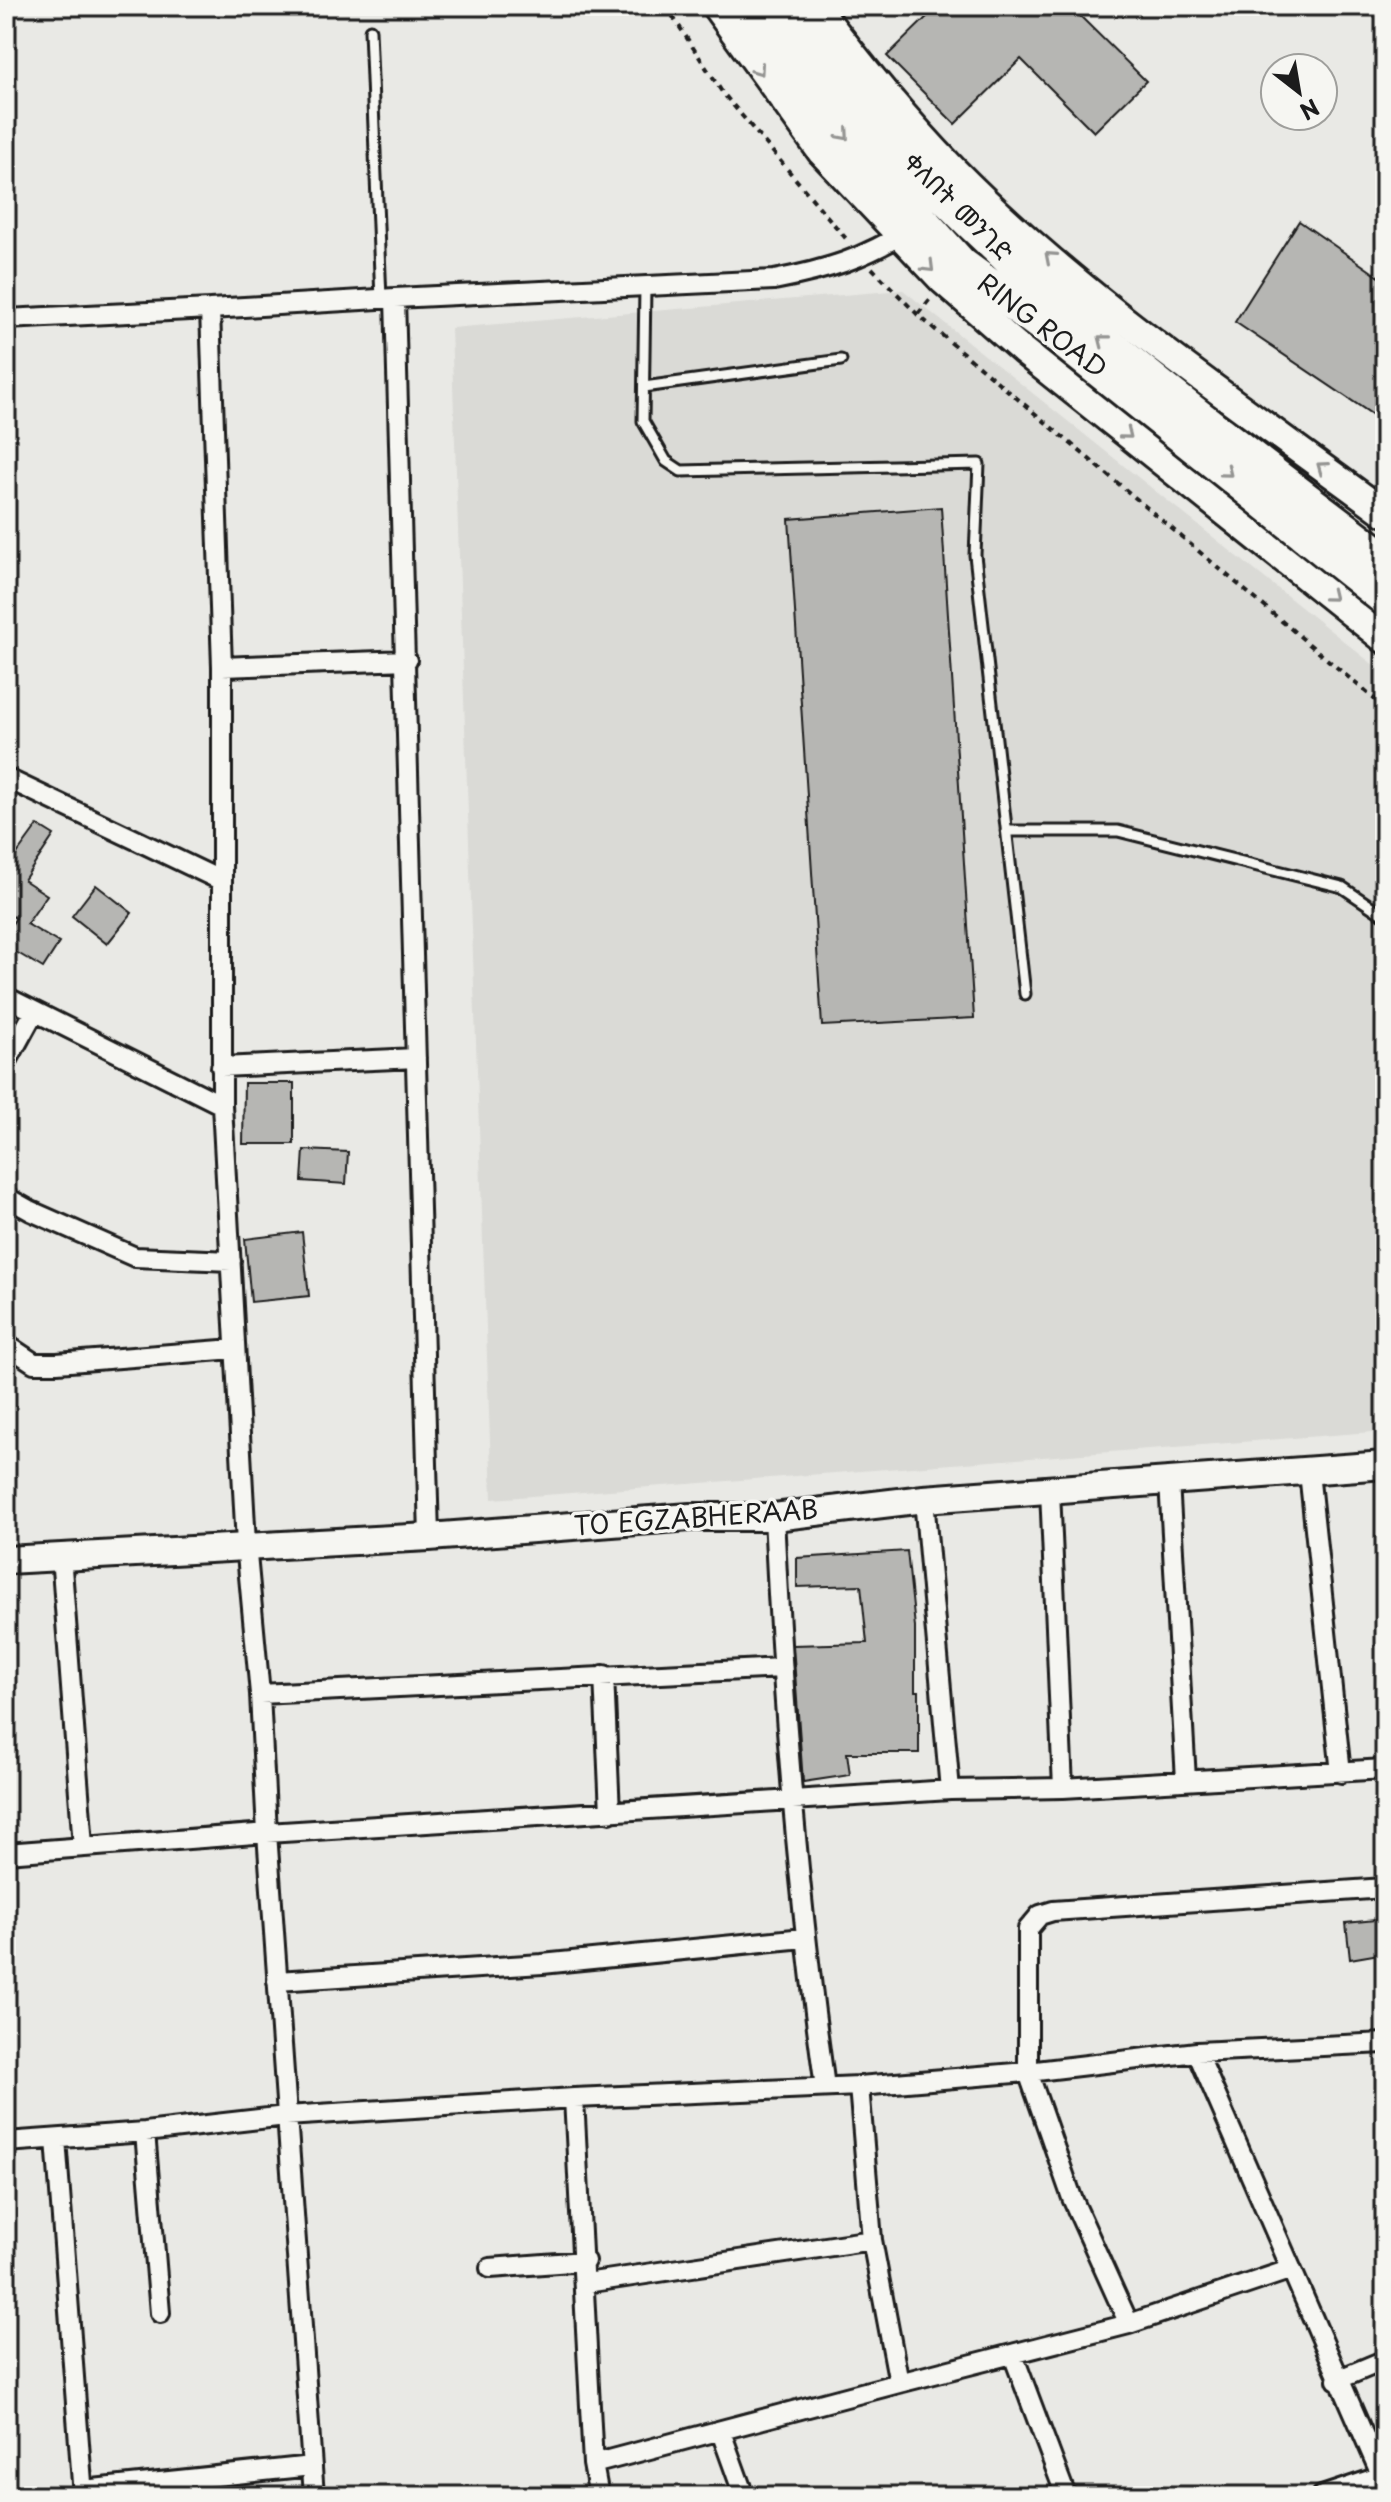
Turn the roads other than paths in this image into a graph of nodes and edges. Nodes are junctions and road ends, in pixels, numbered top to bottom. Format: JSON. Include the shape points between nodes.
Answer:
{"nodes":[{"id":1,"x":715,"y":6,"type":"edge"},
{"id":2,"x":746,"y":6,"type":"edge"},
{"id":3,"x":783,"y":6,"type":"edge"},
{"id":4,"x":816,"y":6,"type":"edge"},
{"id":5,"x":370,"y":30,"type":"dead end"},
{"id":6,"x":945,"y":199,"type":"junction"},
{"id":7,"x":909,"y":230,"type":"junction"},
{"id":8,"x":645,"y":287,"type":"junction"},
{"id":9,"x":388,"y":298,"type":"junction"},
{"id":10,"x":210,"y":309,"type":"junction"},
{"id":11,"x":6,"y":319,"type":"edge"},
{"id":12,"x":841,"y":360,"type":"dead end"},
{"id":13,"x":644,"y":387,"type":"junction"},
{"id":14,"x":1385,"y":513,"type":"edge"},
{"id":15,"x":1385,"y":560,"type":"edge"},
{"id":16,"x":1385,"y":598,"type":"edge"},
{"id":17,"x":1385,"y":640,"type":"edge"},
{"id":18,"x":407,"y":660,"type":"junction"},
{"id":19,"x":222,"y":667,"type":"junction"},
{"id":20,"x":6,"y":778,"type":"edge"},
{"id":21,"x":1006,"y":831,"type":"junction"},
{"id":22,"x":222,"y":881,"type":"junction"},
{"id":23,"x":1385,"y":916,"type":"edge"},
{"id":24,"x":1025,"y":994,"type":"dead end"},
{"id":25,"x":6,"y":997,"type":"edge"},
{"id":26,"x":34,"y":1012,"type":"junction"},
{"id":27,"x":416,"y":1058,"type":"junction"},
{"id":28,"x":6,"y":1063,"type":"edge"},
{"id":29,"x":221,"y":1067,"type":"junction"},
{"id":30,"x":222,"y":1105,"type":"junction"},
{"id":31,"x":6,"y":1197,"type":"edge"},
{"id":32,"x":231,"y":1261,"type":"junction"},
{"id":33,"x":10,"y":1347,"type":"dead end"},
{"id":34,"x":234,"y":1349,"type":"junction"},
{"id":35,"x":1385,"y":1465,"type":"edge"},
{"id":36,"x":1309,"y":1472,"type":"junction"},
{"id":37,"x":1169,"y":1481,"type":"junction"},
{"id":38,"x":1050,"y":1490,"type":"junction"},
{"id":39,"x":924,"y":1499,"type":"junction"},
{"id":40,"x":774,"y":1517,"type":"junction"},
{"id":41,"x":429,"y":1537,"type":"junction"},
{"id":42,"x":246,"y":1544,"type":"junction"},
{"id":43,"x":61,"y":1555,"type":"junction"},
{"id":44,"x":6,"y":1560,"type":"edge"},
{"id":45,"x":781,"y":1668,"type":"junction"},
{"id":46,"x":604,"y":1675,"type":"junction"},
{"id":47,"x":260,"y":1694,"type":"junction"},
{"id":48,"x":1385,"y":1769,"type":"edge"},
{"id":49,"x":1341,"y":1773,"type":"junction"},
{"id":50,"x":1186,"y":1780,"type":"junction"},
{"id":51,"x":1063,"y":1788,"type":"junction"},
{"id":52,"x":950,"y":1790,"type":"junction"},
{"id":53,"x":791,"y":1803,"type":"junction"},
{"id":54,"x":610,"y":1813,"type":"junction"},
{"id":55,"x":267,"y":1833,"type":"junction"},
{"id":56,"x":83,"y":1846,"type":"junction"},
{"id":57,"x":6,"y":1853,"type":"edge"},
{"id":58,"x":1385,"y":1888,"type":"edge"},
{"id":59,"x":804,"y":1938,"type":"junction"},
{"id":60,"x":277,"y":1981,"type":"junction"},
{"id":61,"x":1385,"y":2043,"type":"edge"},
{"id":62,"x":1197,"y":2052,"type":"junction"},
{"id":63,"x":1028,"y":2072,"type":"junction"},
{"id":64,"x":859,"y":2086,"type":"junction"},
{"id":65,"x":825,"y":2087,"type":"junction"},
{"id":66,"x":574,"y":2098,"type":"junction"},
{"id":67,"x":286,"y":2116,"type":"junction"},
{"id":68,"x":145,"y":2132,"type":"junction"},
{"id":69,"x":56,"y":2139,"type":"junction"},
{"id":70,"x":6,"y":2142,"type":"edge"},
{"id":71,"x":872,"y":2240,"type":"junction"},
{"id":72,"x":585,"y":2261,"type":"junction"},
{"id":73,"x":490,"y":2268,"type":"dead end"},
{"id":74,"x":1289,"y":2270,"type":"junction"},
{"id":75,"x":586,"y":2283,"type":"junction"},
{"id":76,"x":160,"y":2313,"type":"dead end"},
{"id":77,"x":1129,"y":2324,"type":"junction"},
{"id":78,"x":1013,"y":2355,"type":"junction"},
{"id":79,"x":1385,"y":2360,"type":"edge"},
{"id":80,"x":1337,"y":2380,"type":"junction"},
{"id":81,"x":899,"y":2383,"type":"junction"},
{"id":82,"x":721,"y":2432,"type":"junction"},
{"id":83,"x":593,"y":2464,"type":"junction"},
{"id":84,"x":312,"y":2466,"type":"junction"},
{"id":85,"x":1383,"y":2480,"type":"edge"},
{"id":86,"x":83,"y":2493,"type":"edge"},
{"id":87,"x":314,"y":2496,"type":"edge"},
{"id":88,"x":599,"y":2496,"type":"edge"},
{"id":89,"x":744,"y":2496,"type":"edge"},
{"id":90,"x":1066,"y":2496,"type":"edge"},
{"id":91,"x":1322,"y":2496,"type":"edge"}],
"edges":[{"from":1,"to":7,"type":"street","one_way":true,"via":[[821,152]]},
{"from":2,"to":7,"type":"highway","name":"RING ROAD","one_way":true},
{"from":3,"to":6,"type":"highway","name":"ቀለበት መንገድ","via":[[823,64]]},
{"from":14,"to":4,"type":"street","one_way":true,"via":[[1122,319],[1017,228],[953,168]]},
{"from":5,"to":9,"type":"lane"},
{"from":6,"to":7,"type":"street"},
{"from":15,"to":6,"type":"highway","name":"ቀለበት መንገድ","one_way":true,"via":[[1073,316]]},
{"from":7,"to":8,"type":"street","via":[[830,270],[774,280]]},
{"from":7,"to":16,"type":"highway","name":"RING ROAD","one_way":true,"via":[[1051,331]]},
{"from":7,"to":17,"type":"street","one_way":true,"via":[[1023,351]]},
{"from":8,"to":9,"type":"street"},
{"from":8,"to":13,"type":"lane"},
{"from":9,"to":10,"type":"street"},
{"from":9,"to":18,"type":"street"},
{"from":10,"to":11,"type":"street"},
{"from":10,"to":19,"type":"street"},
{"from":12,"to":13,"type":"lane"},
{"from":13,"to":21,"type":"lane","via":[[643,421],[666,461],[681,471],[979,464],[975,555]]},
{"from":18,"to":19,"type":"street"},
{"from":18,"to":27,"type":"street"},
{"from":19,"to":22,"type":"street"},
{"from":20,"to":22,"type":"street"},
{"from":21,"to":23,"type":"lane","via":[[1118,831],[1342,887]]},
{"from":21,"to":24,"type":"lane"},
{"from":22,"to":29,"type":"street"},
{"from":25,"to":26,"type":"street"},
{"from":26,"to":28,"type":"street"},
{"from":26,"to":30,"type":"street"},
{"from":27,"to":29,"type":"street"},
{"from":27,"to":41,"type":"street"},
{"from":29,"to":30,"type":"street"},
{"from":30,"to":32,"type":"street"},
{"from":31,"to":32,"type":"street","via":[[135,1257]]},
{"from":32,"to":34,"type":"street"},
{"from":33,"to":34,"type":"street","via":[[34,1363]]},
{"from":34,"to":42,"type":"street"},
{"from":35,"to":36,"type":"street","name":"TO EGZABHERAAB"},
{"from":36,"to":37,"type":"street","name":"TO EGZABHERAAB"},
{"from":36,"to":49,"type":"street"},
{"from":37,"to":38,"type":"street","name":"TO EGZABHERAAB"},
{"from":37,"to":50,"type":"street"},
{"from":38,"to":39,"type":"street","name":"TO EGZABHERAAB"},
{"from":38,"to":51,"type":"street"},
{"from":39,"to":40,"type":"street","name":"TO EGZABHERAAB"},
{"from":39,"to":52,"type":"street"},
{"from":40,"to":41,"type":"street","name":"TO EGZABHERAAB","via":[[690,1517]]},
{"from":40,"to":45,"type":"street"},
{"from":41,"to":42,"type":"street","name":"TO EGZABHERAAB"},
{"from":42,"to":43,"type":"street","name":"TO EGZABHERAAB"},
{"from":42,"to":47,"type":"street"},
{"from":43,"to":44,"type":"street","name":"TO EGZABHERAAB"},
{"from":43,"to":56,"type":"street"},
{"from":45,"to":46,"type":"street"},
{"from":45,"to":53,"type":"street"},
{"from":46,"to":47,"type":"street"},
{"from":46,"to":54,"type":"street"},
{"from":47,"to":55,"type":"street"},
{"from":48,"to":49,"type":"street"},
{"from":49,"to":50,"type":"street"},
{"from":50,"to":51,"type":"street"},
{"from":51,"to":52,"type":"street"},
{"from":52,"to":53,"type":"street"},
{"from":53,"to":54,"type":"street"},
{"from":53,"to":59,"type":"street"},
{"from":54,"to":55,"type":"street"},
{"from":55,"to":56,"type":"street"},
{"from":55,"to":60,"type":"street"},
{"from":56,"to":57,"type":"street"},
{"from":58,"to":63,"type":"street","via":[[1040,1915],[1028,1929]]},
{"from":59,"to":60,"type":"street","via":[[542,1964]]},
{"from":59,"to":65,"type":"street"},
{"from":60,"to":67,"type":"street"},
{"from":61,"to":62,"type":"street"},
{"from":62,"to":63,"type":"street"},
{"from":62,"to":74,"type":"street"},
{"from":63,"to":64,"type":"street"},
{"from":63,"to":77,"type":"street","via":[[1072,2198]]},
{"from":64,"to":65,"type":"street"},
{"from":64,"to":71,"type":"street"},
{"from":65,"to":66,"type":"street"},
{"from":66,"to":67,"type":"street"},
{"from":66,"to":72,"type":"street"},
{"from":67,"to":68,"type":"street"},
{"from":67,"to":84,"type":"street"},
{"from":68,"to":69,"type":"street"},
{"from":68,"to":76,"type":"street"},
{"from":69,"to":70,"type":"street"},
{"from":69,"to":86,"type":"street"},
{"from":71,"to":75,"type":"street"},
{"from":71,"to":81,"type":"street"},
{"from":72,"to":73,"type":"street"},
{"from":72,"to":75,"type":"street"},
{"from":74,"to":77,"type":"street"},
{"from":74,"to":80,"type":"street"},
{"from":75,"to":83,"type":"street"},
{"from":77,"to":78,"type":"street"},
{"from":78,"to":81,"type":"street"},
{"from":78,"to":90,"type":"street"},
{"from":79,"to":80,"type":"street"},
{"from":80,"to":85,"type":"street"},
{"from":81,"to":82,"type":"street"},
{"from":82,"to":83,"type":"street"},
{"from":82,"to":89,"type":"street"},
{"from":83,"to":88,"type":"street"},
{"from":84,"to":86,"type":"street"},
{"from":84,"to":87,"type":"street"},
{"from":85,"to":91,"type":"street"}]}
